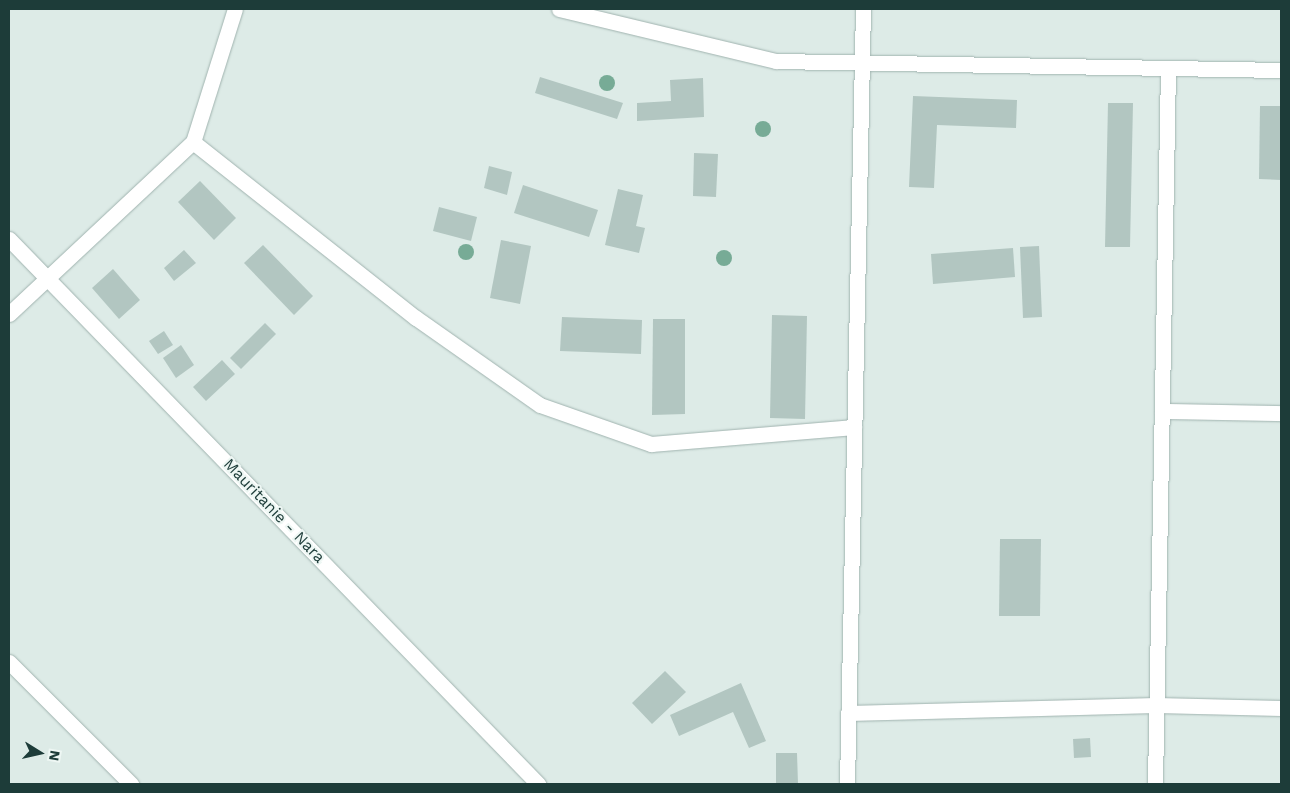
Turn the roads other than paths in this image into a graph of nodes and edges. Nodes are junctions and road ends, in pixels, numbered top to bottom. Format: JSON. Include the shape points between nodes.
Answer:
{"nodes":[{"id":1,"x":234,"y":9,"type":"edge"},
{"id":2,"x":559,"y":9,"type":"edge"},
{"id":3,"x":863,"y":9,"type":"edge"},
{"id":4,"x":861,"y":62,"type":"junction"},
{"id":5,"x":1168,"y":68,"type":"junction"},
{"id":6,"x":1281,"y":70,"type":"edge"},
{"id":7,"x":192,"y":142,"type":"junction"},
{"id":8,"x":9,"y":239,"type":"edge"},
{"id":9,"x":47,"y":278,"type":"junction"},
{"id":10,"x":9,"y":314,"type":"edge"},
{"id":11,"x":1162,"y":411,"type":"junction"},
{"id":12,"x":1281,"y":413,"type":"edge"},
{"id":13,"x":854,"y":427,"type":"junction"},
{"id":14,"x":9,"y":662,"type":"edge"},
{"id":15,"x":1156,"y":705,"type":"junction"},
{"id":16,"x":1281,"y":708,"type":"edge"},
{"id":17,"x":848,"y":713,"type":"junction"},
{"id":18,"x":131,"y":784,"type":"edge"},
{"id":19,"x":538,"y":784,"type":"edge"},
{"id":20,"x":847,"y":784,"type":"edge"},
{"id":21,"x":1155,"y":784,"type":"edge"}],
"edges":[{"from":1,"to":7,"type":"street"},
{"from":2,"to":4,"type":"street","via":[[776,61]]},
{"from":3,"to":4,"type":"street"},
{"from":4,"to":5,"type":"street"},
{"from":4,"to":13,"type":"street"},
{"from":5,"to":6,"type":"street"},
{"from":5,"to":11,"type":"street"},
{"from":7,"to":9,"type":"street"},
{"from":7,"to":13,"type":"street","via":[[416,318],[540,405],[651,444]]},
{"from":8,"to":9,"type":"street","name":"Mauritanie - Nara"},
{"from":9,"to":10,"type":"street"},
{"from":9,"to":19,"type":"street","name":"Mauritanie - Nara"},
{"from":11,"to":12,"type":"street"},
{"from":11,"to":15,"type":"street"},
{"from":13,"to":17,"type":"street"},
{"from":14,"to":18,"type":"street"},
{"from":15,"to":16,"type":"street"},
{"from":15,"to":17,"type":"street"},
{"from":15,"to":21,"type":"street"},
{"from":17,"to":20,"type":"street"}]}
